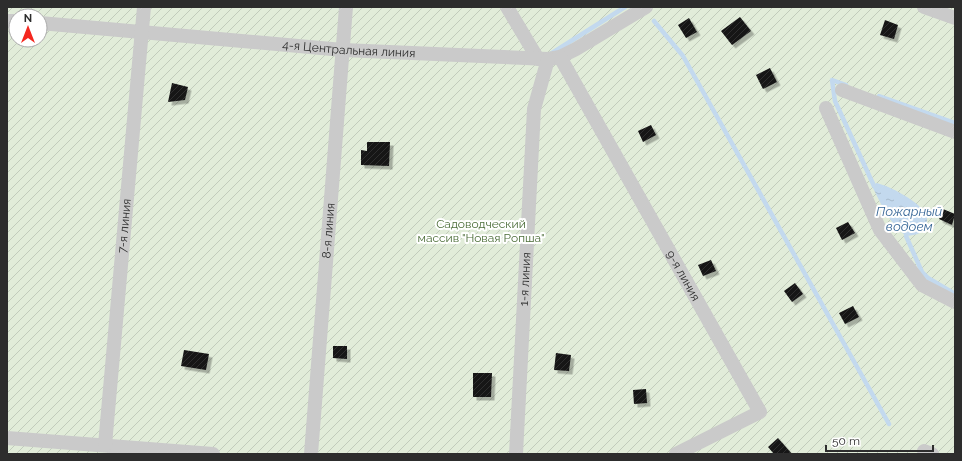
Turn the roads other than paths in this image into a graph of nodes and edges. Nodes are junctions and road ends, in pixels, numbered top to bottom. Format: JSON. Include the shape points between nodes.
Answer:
{"nodes":[{"id":1,"x":144,"y":7,"type":"edge"},
{"id":2,"x":346,"y":7,"type":"edge"},
{"id":3,"x":507,"y":7,"type":"edge"},
{"id":4,"x":646,"y":7,"type":"edge"},
{"id":5,"x":924,"y":7,"type":"edge"},
{"id":6,"x":955,"y":18,"type":"edge"},
{"id":7,"x":48,"y":24,"type":"edge"},
{"id":8,"x":142,"y":32,"type":"junction"},
{"id":9,"x":343,"y":50,"type":"junction"},
{"id":10,"x":549,"y":59,"type":"junction"},
{"id":11,"x":842,"y":90,"type":"dead end"},
{"id":12,"x":826,"y":108,"type":"dead end"},
{"id":13,"x":955,"y":132,"type":"edge"},
{"id":14,"x":955,"y":302,"type":"edge"},
{"id":15,"x":7,"y":438,"type":"edge"},
{"id":16,"x":105,"y":446,"type":"junction"},
{"id":17,"x":213,"y":454,"type":"edge"},
{"id":18,"x":311,"y":454,"type":"edge"},
{"id":19,"x":516,"y":454,"type":"edge"},
{"id":20,"x":676,"y":454,"type":"edge"}],
"edges":[{"from":1,"to":8,"type":"street","name":"7-я линия"},
{"from":2,"to":9,"type":"street","name":"8-я линия"},
{"from":3,"to":10,"type":"street"},
{"from":4,"to":10,"type":"street","name":"4-я Центральная линия","via":[[576,49]]},
{"from":5,"to":6,"type":"street"},
{"from":7,"to":8,"type":"street","name":"4-я Центральная линия"},
{"from":8,"to":9,"type":"street","name":"4-я Центральная линия"},
{"from":8,"to":16,"type":"street","name":"7-я линия"},
{"from":9,"to":10,"type":"street","name":"4-я Центральная линия"},
{"from":9,"to":18,"type":"street","name":"8-я линия"},
{"from":10,"to":19,"type":"street","name":"1-я линия","via":[[534,109]]},
{"from":10,"to":20,"type":"street","name":"9-я линия","via":[[760,412]]},
{"from":11,"to":13,"type":"street"},
{"from":12,"to":14,"type":"street","via":[[880,230],[922,285]]},
{"from":15,"to":16,"type":"street"},
{"from":16,"to":17,"type":"street"}]}
